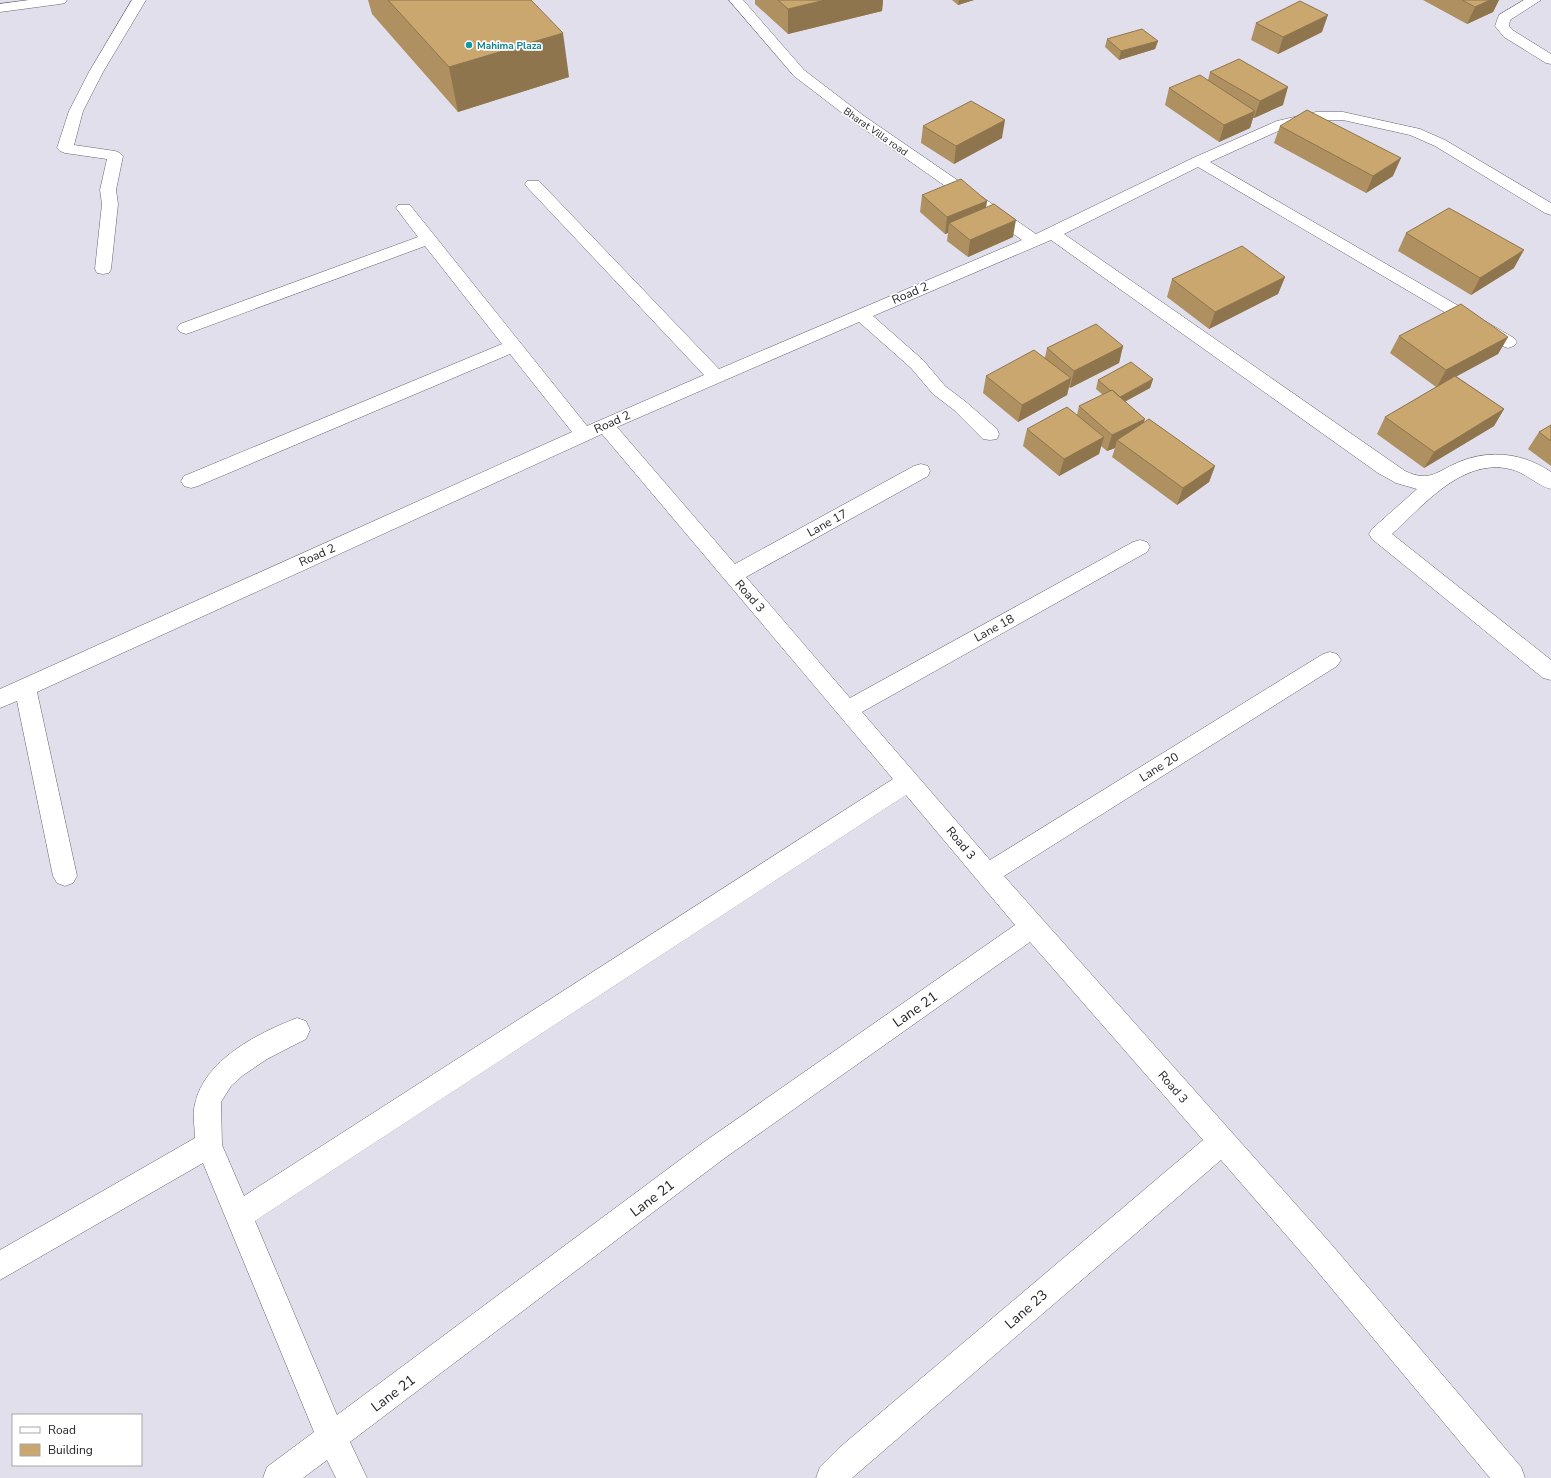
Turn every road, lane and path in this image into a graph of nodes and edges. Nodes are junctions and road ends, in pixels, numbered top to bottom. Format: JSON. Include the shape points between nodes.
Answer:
{"nodes":[{"id":1,"x":60,"y":0,"type":"edge"},
{"id":2,"x":139,"y":0,"type":"edge"},
{"id":3,"x":736,"y":0,"type":"edge"},
{"id":4,"x":1534,"y":0,"type":"edge"},
{"id":5,"x":0,"y":8,"type":"edge"},
{"id":6,"x":1551,"y":60,"type":"edge"},
{"id":7,"x":1198,"y":161,"type":"junction"},
{"id":8,"x":533,"y":184,"type":"dead end"},
{"id":9,"x":404,"y":208,"type":"dead end"},
{"id":10,"x":1551,"y":210,"type":"edge"},
{"id":11,"x":1052,"y":233,"type":"junction"},
{"id":12,"x":428,"y":239,"type":"junction"},
{"id":13,"x":1035,"y":240,"type":"junction"},
{"id":14,"x":103,"y":269,"type":"dead end"},
{"id":15,"x":861,"y":314,"type":"junction"},
{"id":16,"x":186,"y":328,"type":"dead end"},
{"id":17,"x":1508,"y":342,"type":"dead end"},
{"id":18,"x":513,"y":346,"type":"junction"},
{"id":19,"x":716,"y":377,"type":"junction"},
{"id":20,"x":605,"y":425,"type":"junction"},
{"id":21,"x":990,"y":434,"type":"dead end"},
{"id":22,"x":584,"y":435,"type":"junction"},
{"id":23,"x":921,"y":471,"type":"dead end"},
{"id":24,"x":191,"y":481,"type":"dead end"},
{"id":25,"x":1438,"y":482,"type":"junction"},
{"id":26,"x":1551,"y":482,"type":"edge"},
{"id":27,"x":1140,"y":547,"type":"dead end"},
{"id":28,"x":732,"y":575,"type":"junction"},
{"id":29,"x":1330,"y":660,"type":"dead end"},
{"id":30,"x":1551,"y":672,"type":"edge"},
{"id":31,"x":25,"y":688,"type":"junction"},
{"id":32,"x":0,"y":699,"type":"edge"},
{"id":33,"x":847,"y":710,"type":"junction"},
{"id":34,"x":908,"y":781,"type":"junction"},
{"id":35,"x":987,"y":874,"type":"junction"},
{"id":36,"x":65,"y":876,"type":"dead end"},
{"id":37,"x":1032,"y":927,"type":"junction"},
{"id":38,"x":298,"y":1030,"type":"dead end"},
{"id":39,"x":1222,"y":1142,"type":"junction"},
{"id":40,"x":209,"y":1146,"type":"junction"},
{"id":41,"x":239,"y":1215,"type":"junction"},
{"id":42,"x":0,"y":1266,"type":"edge"},
{"id":43,"x":332,"y":1438,"type":"junction"},
{"id":44,"x":278,"y":1478,"type":"edge"},
{"id":45,"x":352,"y":1478,"type":"edge"},
{"id":46,"x":831,"y":1478,"type":"edge"},
{"id":47,"x":1510,"y":1478,"type":"edge"}],
"edges":[{"from":1,"to":5,"type":"street"},
{"from":2,"to":14,"type":"street","via":[[76,111],[65,148],[116,156],[108,190],[110,204]]},
{"from":3,"to":13,"type":"street","name":"Bharat Villa road","via":[[805,78],[859,119]]},
{"from":4,"to":6,"type":"street","via":[[1504,18],[1502,26],[1509,34]]},
{"from":7,"to":10,"type":"street","name":"Road 2","via":[[1282,124],[1316,116],[1343,116],[1415,132],[1440,143]]},
{"from":7,"to":11,"type":"street","name":"Road 2"},
{"from":7,"to":17,"type":"street"},
{"from":8,"to":19,"type":"street"},
{"from":9,"to":12,"type":"street"},
{"from":11,"to":13,"type":"street","name":"Road 2"},
{"from":11,"to":25,"type":"street","via":[[1385,468],[1402,478],[1422,483]]},
{"from":12,"to":16,"type":"street"},
{"from":12,"to":18,"type":"street"},
{"from":13,"to":15,"type":"street","name":"Road 2"},
{"from":15,"to":19,"type":"street","name":"Road 2"},
{"from":15,"to":21,"type":"street","via":[[917,364],[939,390]]},
{"from":18,"to":22,"type":"street"},
{"from":18,"to":24,"type":"street"},
{"from":19,"to":20,"type":"street","name":"Road 2"},
{"from":20,"to":22,"type":"street","name":"Road 2"},
{"from":20,"to":28,"type":"street","name":"Road 3"},
{"from":22,"to":31,"type":"street","name":"Road 2"},
{"from":23,"to":28,"type":"street","name":"Lane 17"},
{"from":25,"to":26,"type":"street","via":[[1468,466],[1489,460],[1514,461]]},
{"from":25,"to":30,"type":"street","via":[[1379,534]]},
{"from":27,"to":33,"type":"street","name":"Lane 18"},
{"from":28,"to":33,"type":"street","name":"Road 3"},
{"from":29,"to":35,"type":"street","name":"Lane 20"},
{"from":31,"to":32,"type":"street","name":"Road 2"},
{"from":31,"to":36,"type":"street"},
{"from":33,"to":34,"type":"street","name":"Road 3"},
{"from":34,"to":35,"type":"street","name":"Road 3"},
{"from":34,"to":41,"type":"street"},
{"from":35,"to":37,"type":"street","name":"Road 3"},
{"from":37,"to":39,"type":"street","name":"Road 3"},
{"from":37,"to":43,"type":"street","name":"Lane 21","via":[[713,1151]]},
{"from":38,"to":40,"type":"street","via":[[239,1062],[219,1080],[208,1103]]},
{"from":39,"to":46,"type":"street","name":"Lane 23"},
{"from":39,"to":47,"type":"street","name":"Road 3","via":[[1322,1255]]},
{"from":40,"to":41,"type":"street"},
{"from":40,"to":42,"type":"street"},
{"from":41,"to":43,"type":"street"},
{"from":43,"to":44,"type":"street","name":"Lane 21"},
{"from":43,"to":45,"type":"street"}]}
